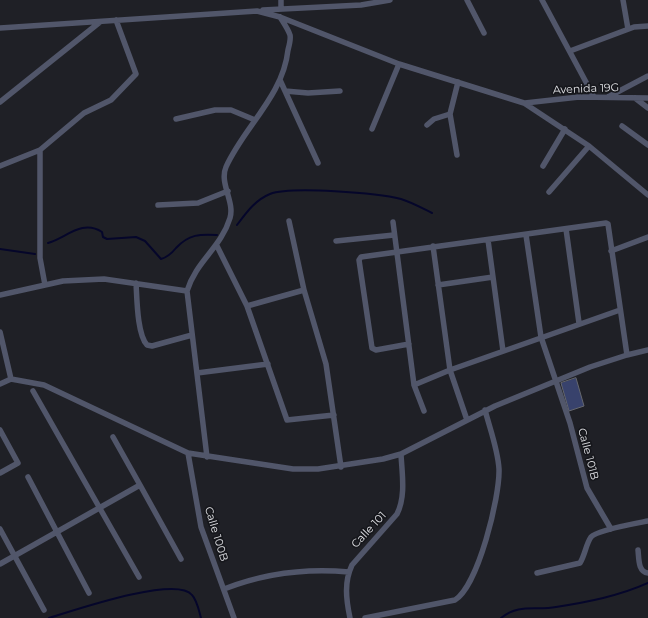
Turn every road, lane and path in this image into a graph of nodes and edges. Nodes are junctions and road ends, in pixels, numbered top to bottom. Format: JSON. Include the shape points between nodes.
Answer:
{"nodes":[{"id":1,"x":281,"y":0,"type":"edge"},
{"id":2,"x":390,"y":0,"type":"edge"},
{"id":3,"x":467,"y":0,"type":"edge"},
{"id":4,"x":542,"y":0,"type":"edge"},
{"id":5,"x":624,"y":0,"type":"edge"},
{"id":6,"x":281,"y":9,"type":"junction"},
{"id":7,"x":257,"y":11,"type":"junction"},
{"id":8,"x":280,"y":17,"type":"junction"},
{"id":9,"x":116,"y":20,"type":"junction"},
{"id":10,"x":100,"y":21,"type":"junction"},
{"id":11,"x":648,"y":26,"type":"edge"},
{"id":12,"x":0,"y":28,"type":"edge"},
{"id":13,"x":628,"y":30,"type":"junction"},
{"id":14,"x":484,"y":33,"type":"dead end"},
{"id":15,"x":570,"y":51,"type":"junction"},
{"id":16,"x":399,"y":64,"type":"junction"},
{"id":17,"x":648,"y":76,"type":"edge"},
{"id":18,"x":280,"y":80,"type":"junction"},
{"id":19,"x":458,"y":82,"type":"junction"},
{"id":20,"x":285,"y":90,"type":"junction"},
{"id":21,"x":340,"y":91,"type":"dead end"},
{"id":22,"x":594,"y":97,"type":"junction"},
{"id":23,"x":607,"y":98,"type":"junction"},
{"id":24,"x":635,"y":98,"type":"junction"},
{"id":25,"x":648,"y":98,"type":"edge"},
{"id":26,"x":0,"y":102,"type":"edge"},
{"id":27,"x":524,"y":103,"type":"junction"},
{"id":28,"x":648,"y":108,"type":"edge"},
{"id":29,"x":450,"y":114,"type":"junction"},
{"id":30,"x":176,"y":119,"type":"dead end"},
{"id":31,"x":255,"y":120,"type":"junction"},
{"id":32,"x":427,"y":125,"type":"dead end"},
{"id":33,"x":622,"y":126,"type":"dead end"},
{"id":34,"x":372,"y":129,"type":"dead end"},
{"id":35,"x":565,"y":129,"type":"junction"},
{"id":36,"x":648,"y":145,"type":"edge"},
{"id":37,"x":589,"y":146,"type":"junction"},
{"id":38,"x":40,"y":150,"type":"junction"},
{"id":39,"x":457,"y":155,"type":"dead end"},
{"id":40,"x":318,"y":163,"type":"dead end"},
{"id":41,"x":0,"y":166,"type":"edge"},
{"id":42,"x":543,"y":166,"type":"dead end"},
{"id":43,"x":228,"y":191,"type":"junction"},
{"id":44,"x":549,"y":192,"type":"dead end"},
{"id":45,"x":648,"y":195,"type":"edge"},
{"id":46,"x":158,"y":205,"type":"dead end"},
{"id":47,"x":289,"y":221,"type":"dead end"},
{"id":48,"x":393,"y":222,"type":"dead end"},
{"id":49,"x":566,"y":229,"type":"junction"},
{"id":50,"x":394,"y":235,"type":"junction"},
{"id":51,"x":526,"y":235,"type":"junction"},
{"id":52,"x":648,"y":237,"type":"edge"},
{"id":53,"x":488,"y":240,"type":"junction"},
{"id":54,"x":336,"y":241,"type":"dead end"},
{"id":55,"x":217,"y":246,"type":"junction"},
{"id":56,"x":433,"y":246,"type":"junction"},
{"id":57,"x":611,"y":251,"type":"junction"},
{"id":58,"x":396,"y":252,"type":"junction"},
{"id":59,"x":493,"y":277,"type":"junction"},
{"id":60,"x":136,"y":283,"type":"junction"},
{"id":61,"x":45,"y":285,"type":"junction"},
{"id":62,"x":438,"y":285,"type":"junction"},
{"id":63,"x":304,"y":290,"type":"junction"},
{"id":64,"x":187,"y":291,"type":"junction"},
{"id":65,"x":0,"y":295,"type":"edge"},
{"id":66,"x":246,"y":306,"type":"junction"},
{"id":67,"x":620,"y":310,"type":"junction"},
{"id":68,"x":579,"y":323,"type":"junction"},
{"id":69,"x":0,"y":332,"type":"edge"},
{"id":70,"x":192,"y":335,"type":"junction"},
{"id":71,"x":540,"y":337,"type":"junction"},
{"id":72,"x":409,"y":344,"type":"junction"},
{"id":73,"x":504,"y":350,"type":"junction"},
{"id":74,"x":648,"y":350,"type":"edge"},
{"id":75,"x":627,"y":354,"type":"junction"},
{"id":76,"x":268,"y":364,"type":"junction"},
{"id":77,"x":450,"y":370,"type":"junction"},
{"id":78,"x":197,"y":373,"type":"junction"},
{"id":79,"x":11,"y":379,"type":"junction"},
{"id":80,"x":556,"y":381,"type":"junction"},
{"id":81,"x":0,"y":384,"type":"edge"},
{"id":82,"x":414,"y":384,"type":"junction"},
{"id":83,"x":33,"y":391,"type":"dead end"},
{"id":84,"x":485,"y":410,"type":"junction"},
{"id":85,"x":424,"y":411,"type":"dead end"},
{"id":86,"x":334,"y":415,"type":"junction"},
{"id":87,"x":466,"y":420,"type":"junction"},
{"id":88,"x":0,"y":430,"type":"edge"},
{"id":89,"x":114,"y":437,"type":"dead end"},
{"id":90,"x":7,"y":442,"type":"junction"},
{"id":91,"x":0,"y":446,"type":"edge"},
{"id":92,"x":188,"y":453,"type":"junction"},
{"id":93,"x":401,"y":454,"type":"junction"},
{"id":94,"x":207,"y":457,"type":"junction"},
{"id":95,"x":341,"y":466,"type":"junction"},
{"id":96,"x":0,"y":473,"type":"edge"},
{"id":97,"x":28,"y":477,"type":"dead end"},
{"id":98,"x":140,"y":485,"type":"junction"},
{"id":99,"x":99,"y":507,"type":"junction"},
{"id":100,"x":648,"y":521,"type":"edge"},
{"id":101,"x":0,"y":529,"type":"edge"},
{"id":102,"x":611,"y":529,"type":"junction"},
{"id":103,"x":56,"y":531,"type":"junction"},
{"id":104,"x":638,"y":550,"type":"dead end"},
{"id":105,"x":14,"y":556,"type":"junction"},
{"id":106,"x":181,"y":559,"type":"dead end"},
{"id":107,"x":0,"y":564,"type":"edge"},
{"id":108,"x":349,"y":572,"type":"junction"},
{"id":109,"x":537,"y":573,"type":"dead end"},
{"id":110,"x":648,"y":573,"type":"edge"},
{"id":111,"x":139,"y":577,"type":"dead end"},
{"id":112,"x":224,"y":589,"type":"junction"},
{"id":113,"x":89,"y":593,"type":"dead end"},
{"id":114,"x":44,"y":610,"type":"dead end"},
{"id":115,"x":234,"y":618,"type":"edge"},
{"id":116,"x":350,"y":618,"type":"edge"},
{"id":117,"x":365,"y":618,"type":"edge"}],
"edges":[{"from":1,"to":6,"type":"street"},
{"from":2,"to":6,"type":"street","via":[[360,5]]},
{"from":3,"to":14,"type":"street"},
{"from":4,"to":15,"type":"street"},
{"from":5,"to":13,"type":"street"},
{"from":6,"to":7,"type":"street"},
{"from":7,"to":8,"type":"street"},
{"from":7,"to":9,"type":"street"},
{"from":8,"to":16,"type":"street"},
{"from":8,"to":18,"type":"street","via":[[290,36],[287,64]]},
{"from":9,"to":10,"type":"street"},
{"from":9,"to":38,"type":"street","via":[[136,74],[111,100],[84,114]]},
{"from":10,"to":12,"type":"street"},
{"from":10,"to":26,"type":"street"},
{"from":11,"to":13,"type":"street"},
{"from":13,"to":15,"type":"street"},
{"from":15,"to":22,"type":"street"},
{"from":16,"to":19,"type":"street"},
{"from":16,"to":34,"type":"street"},
{"from":17,"to":23,"type":"street"},
{"from":18,"to":20,"type":"street"},
{"from":18,"to":31,"type":"street"},
{"from":19,"to":27,"type":"street"},
{"from":19,"to":29,"type":"street"},
{"from":20,"to":21,"type":"street","via":[[308,93]]},
{"from":20,"to":40,"type":"street"},
{"from":22,"to":23,"type":"street","name":"Avenida 19G"},
{"from":22,"to":27,"type":"street","name":"Avenida 19G"},
{"from":23,"to":24,"type":"street","name":"Avenida 19G"},
{"from":24,"to":25,"type":"street","name":"Avenida 19G"},
{"from":24,"to":28,"type":"street"},
{"from":27,"to":35,"type":"street"},
{"from":29,"to":32,"type":"street","via":[[434,119]]},
{"from":29,"to":39,"type":"street"},
{"from":30,"to":31,"type":"street","via":[[215,110],[231,110]]},
{"from":31,"to":43,"type":"street","via":[[226,168]]},
{"from":33,"to":36,"type":"street"},
{"from":35,"to":37,"type":"street"},
{"from":35,"to":42,"type":"street"},
{"from":37,"to":44,"type":"street"},
{"from":37,"to":45,"type":"street"},
{"from":38,"to":41,"type":"street"},
{"from":38,"to":61,"type":"street","via":[[40,258]]},
{"from":43,"to":46,"type":"street","via":[[198,203]]},
{"from":43,"to":55,"type":"street","via":[[230,218]]},
{"from":47,"to":63,"type":"street"},
{"from":48,"to":50,"type":"street"},
{"from":49,"to":51,"type":"street"},
{"from":49,"to":57,"type":"street","via":[[607,224]]},
{"from":49,"to":68,"type":"street"},
{"from":50,"to":54,"type":"street"},
{"from":50,"to":58,"type":"street"},
{"from":51,"to":53,"type":"street"},
{"from":51,"to":71,"type":"street","name":"Calle 101B"},
{"from":52,"to":57,"type":"street"},
{"from":53,"to":56,"type":"street"},
{"from":53,"to":59,"type":"street"},
{"from":55,"to":64,"type":"street","via":[[196,269]]},
{"from":55,"to":66,"type":"street"},
{"from":56,"to":58,"type":"street"},
{"from":56,"to":62,"type":"street"},
{"from":57,"to":67,"type":"street"},
{"from":58,"to":72,"type":"street"},
{"from":58,"to":72,"type":"street","via":[[361,257],[359,260],[372,348],[376,350]]},
{"from":59,"to":62,"type":"street"},
{"from":59,"to":73,"type":"street"},
{"from":60,"to":61,"type":"street","via":[[104,279],[63,281]]},
{"from":60,"to":64,"type":"street"},
{"from":60,"to":70,"type":"street","via":[[139,318],[147,345],[152,346]]},
{"from":61,"to":65,"type":"street"},
{"from":62,"to":77,"type":"street"},
{"from":63,"to":66,"type":"street"},
{"from":63,"to":86,"type":"street","via":[[326,364]]},
{"from":64,"to":70,"type":"street"},
{"from":66,"to":76,"type":"street"},
{"from":67,"to":68,"type":"street"},
{"from":67,"to":75,"type":"street"},
{"from":68,"to":71,"type":"street"},
{"from":69,"to":79,"type":"street"},
{"from":70,"to":78,"type":"street"},
{"from":71,"to":73,"type":"street"},
{"from":71,"to":80,"type":"street","name":"Calle 101B"},
{"from":72,"to":82,"type":"street"},
{"from":73,"to":77,"type":"street"},
{"from":74,"to":75,"type":"street"},
{"from":75,"to":80,"type":"street"},
{"from":76,"to":78,"type":"street"},
{"from":76,"to":86,"type":"street","via":[[287,420]]},
{"from":77,"to":82,"type":"street"},
{"from":77,"to":87,"type":"street"},
{"from":78,"to":94,"type":"street"},
{"from":79,"to":81,"type":"street"},
{"from":79,"to":92,"type":"street","via":[[44,385]]},
{"from":80,"to":84,"type":"street"},
{"from":80,"to":102,"type":"street","name":"Calle 101B","via":[[587,488]]},
{"from":82,"to":85,"type":"street"},
{"from":83,"to":99,"type":"street"},
{"from":84,"to":87,"type":"street"},
{"from":84,"to":117,"type":"street","via":[[499,469],[496,496],[487,537],[463,592],[455,600]]},
{"from":86,"to":95,"type":"street"},
{"from":87,"to":93,"type":"street"},
{"from":88,"to":90,"type":"street"},
{"from":89,"to":98,"type":"street"},
{"from":90,"to":91,"type":"street"},
{"from":90,"to":96,"type":"street","via":[[18,463]]},
{"from":92,"to":94,"type":"street"},
{"from":92,"to":112,"type":"street","name":"Calle 100B","via":[[201,527]]},
{"from":93,"to":95,"type":"street"},
{"from":93,"to":108,"type":"street","name":"Calle 101","via":[[403,488],[400,507],[392,520],[357,558]]},
{"from":94,"to":95,"type":"street","via":[[293,470]]},
{"from":97,"to":103,"type":"street"},
{"from":98,"to":99,"type":"street"},
{"from":98,"to":106,"type":"street"},
{"from":99,"to":103,"type":"street"},
{"from":99,"to":111,"type":"street"},
{"from":100,"to":102,"type":"street"},
{"from":101,"to":105,"type":"street"},
{"from":102,"to":109,"type":"street","via":[[592,536],[579,563]]},
{"from":103,"to":105,"type":"street"},
{"from":103,"to":113,"type":"street"},
{"from":104,"to":110,"type":"street","via":[[641,569]]},
{"from":105,"to":107,"type":"street"},
{"from":105,"to":114,"type":"street"},
{"from":108,"to":112,"type":"street","via":[[321,569],[275,573]]},
{"from":108,"to":116,"type":"street","name":"Calle 101","via":[[346,591]]},
{"from":112,"to":115,"type":"street","name":"Calle 100B"}]}
